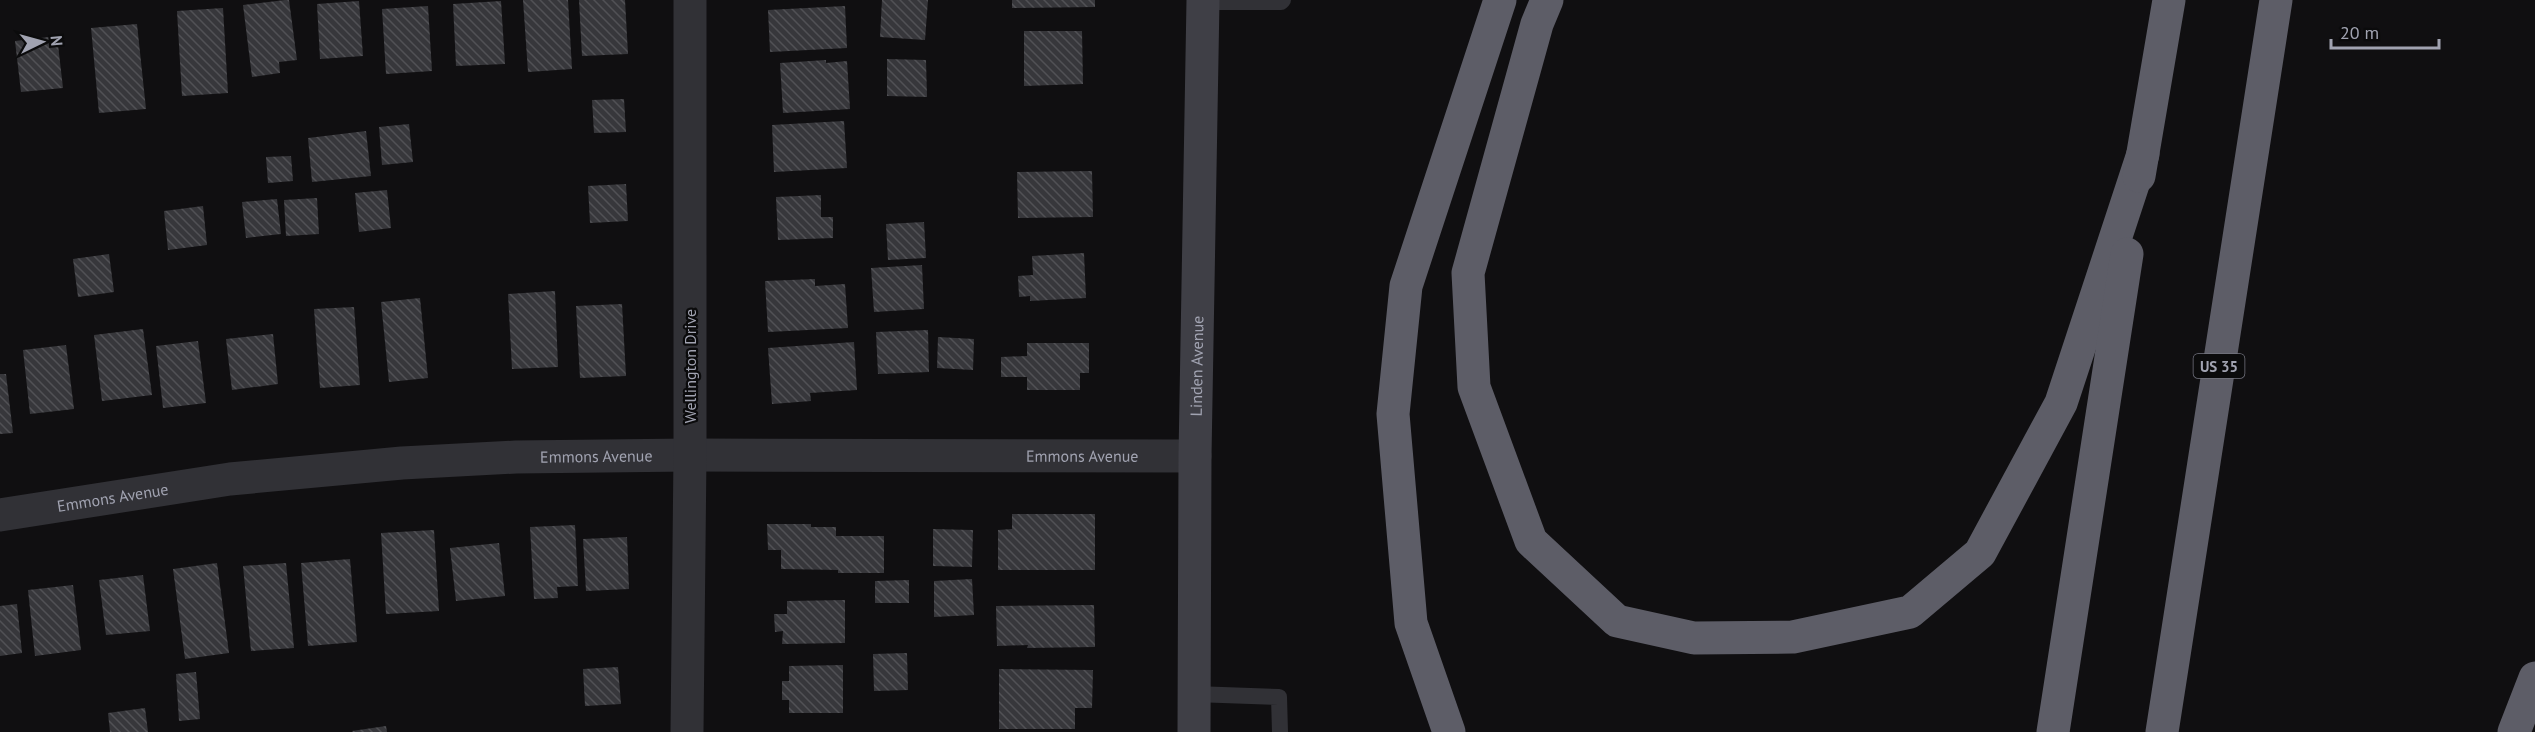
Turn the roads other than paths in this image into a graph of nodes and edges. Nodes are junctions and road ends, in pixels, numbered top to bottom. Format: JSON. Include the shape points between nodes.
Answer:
{"nodes":[{"id":1,"x":690,"y":0,"type":"edge"},
{"id":2,"x":1283,"y":0,"type":"edge"},
{"id":3,"x":1500,"y":0,"type":"edge"},
{"id":4,"x":1547,"y":0,"type":"edge"},
{"id":5,"x":2169,"y":0,"type":"edge"},
{"id":6,"x":2276,"y":0,"type":"edge"},
{"id":7,"x":1203,"y":1,"type":"edge"},
{"id":8,"x":2143,"y":154,"type":"junction"},
{"id":9,"x":690,"y":455,"type":"junction"},
{"id":10,"x":1195,"y":456,"type":"junction"},
{"id":11,"x":0,"y":515,"type":"edge"},
{"id":12,"x":2535,"y":678,"type":"edge"},
{"id":13,"x":1194,"y":694,"type":"junction"},
{"id":14,"x":687,"y":732,"type":"edge"},
{"id":15,"x":1194,"y":732,"type":"edge"},
{"id":16,"x":1280,"y":732,"type":"edge"},
{"id":17,"x":1449,"y":732,"type":"edge"},
{"id":18,"x":2053,"y":732,"type":"edge"},
{"id":19,"x":2162,"y":732,"type":"edge"},
{"id":20,"x":2514,"y":732,"type":"edge"}],
"edges":[{"from":1,"to":9,"type":"street","name":"Wellington Drive"},
{"from":2,"to":7,"type":"lane"},
{"from":3,"to":17,"type":"highway","via":[[1406,286],[1393,414],[1411,623]]},
{"from":4,"to":8,"type":"highway","via":[[1468,273],[1474,387],[1531,541],[1617,621],[1694,638],[1793,638],[1910,612],[1980,554],[2061,403]]},
{"from":5,"to":8,"type":"highway"},
{"from":6,"to":19,"type":"highway","number":"US 35"},
{"from":7,"to":10,"type":"main road","name":"Linden Avenue"},
{"from":8,"to":18,"type":"highway"},
{"from":9,"to":10,"type":"street","name":"Emmons Avenue"},
{"from":9,"to":11,"type":"street","name":"Emmons Avenue","via":[[402,463],[230,479]]},
{"from":9,"to":14,"type":"street","name":"Wellington Drive"},
{"from":10,"to":13,"type":"main road","name":"Linden Avenue"},
{"from":12,"to":20,"type":"highway"},
{"from":13,"to":15,"type":"main road","name":"Linden Avenue"},
{"from":13,"to":16,"type":"lane","via":[[1279,697]]}]}
